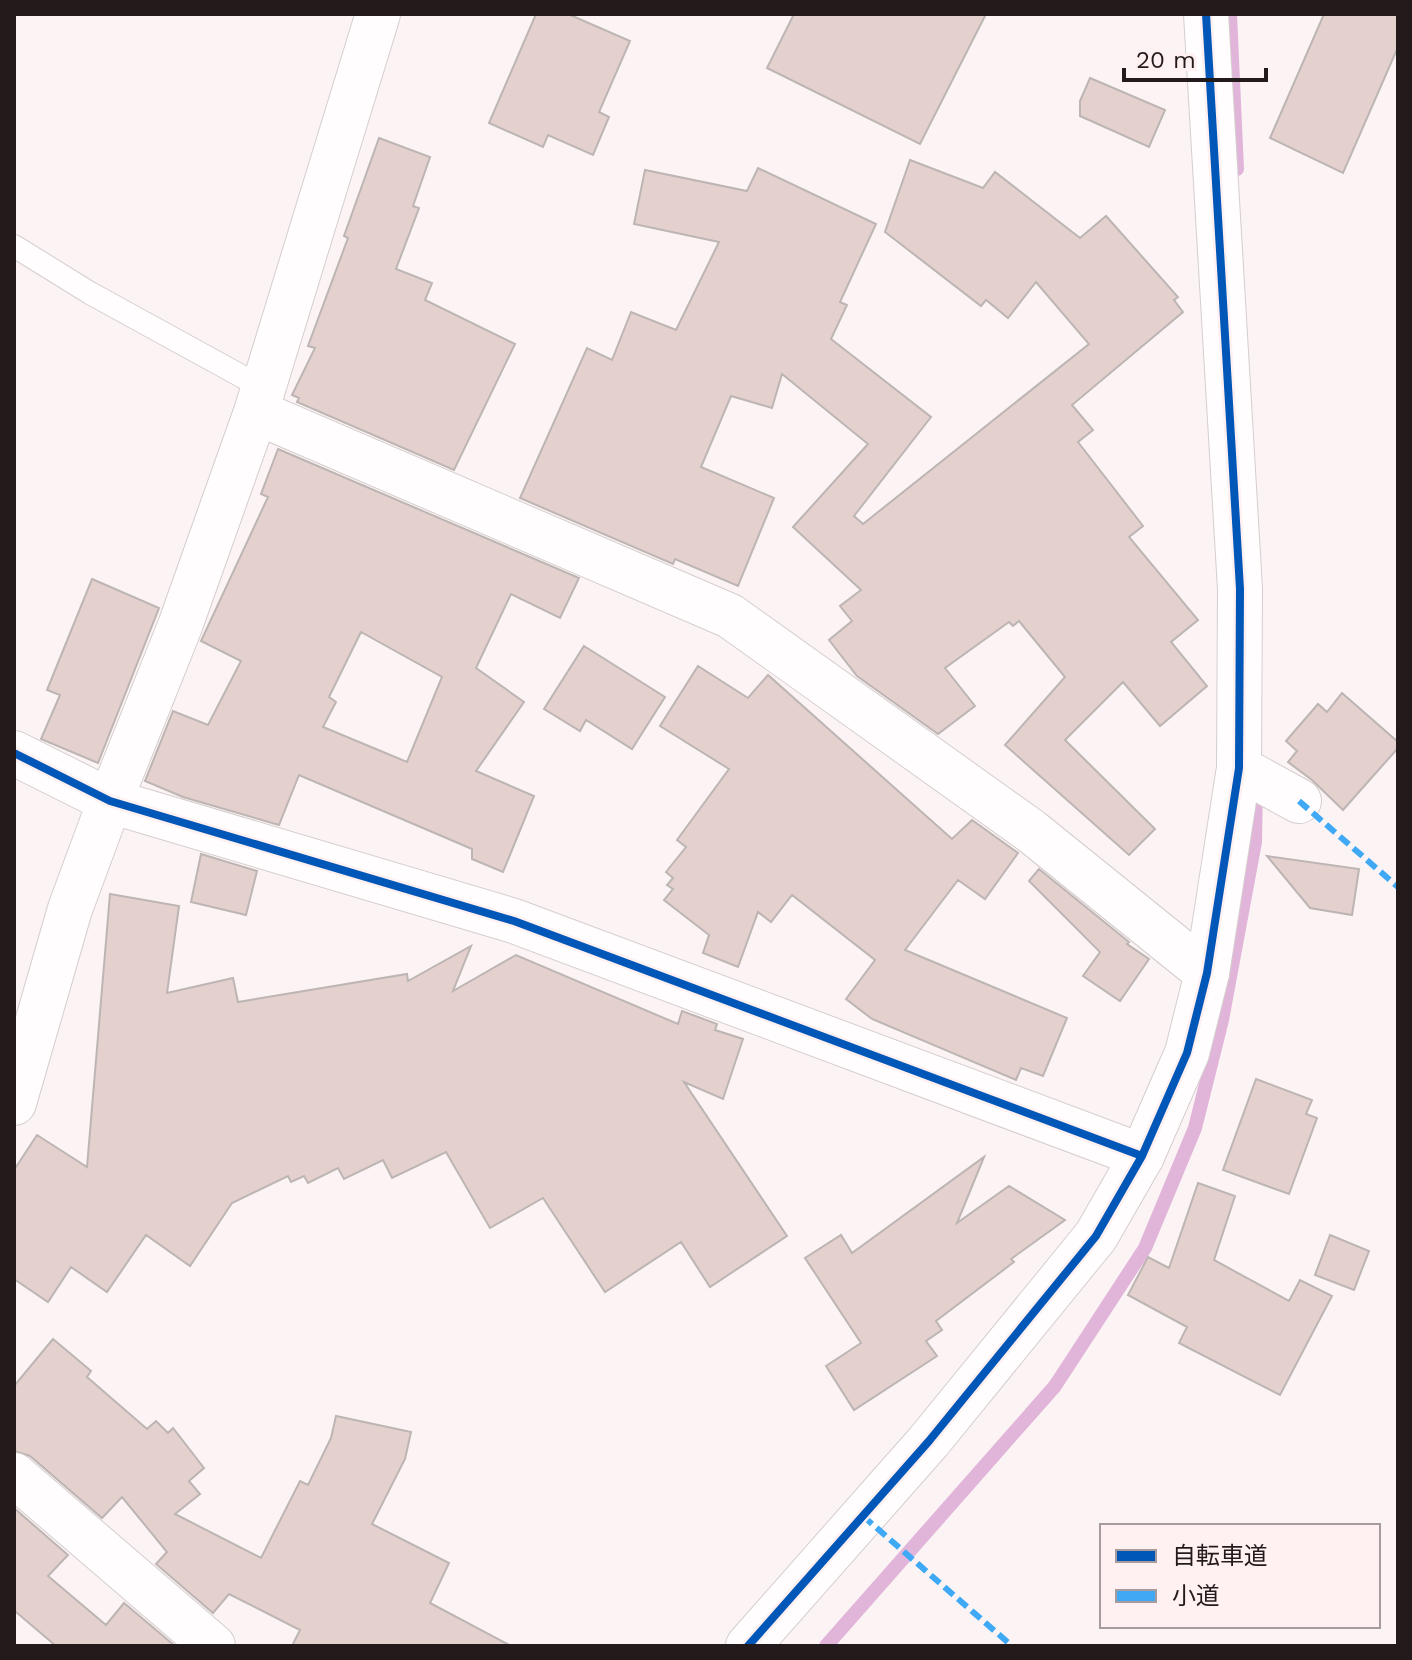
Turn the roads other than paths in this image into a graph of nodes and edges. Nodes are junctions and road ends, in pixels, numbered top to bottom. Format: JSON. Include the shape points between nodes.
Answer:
{"nodes":[{"id":1,"x":378,"y":14,"type":"edge"},
{"id":2,"x":1206,"y":14,"type":"edge"},
{"id":3,"x":14,"y":246,"type":"edge"},
{"id":4,"x":260,"y":400,"type":"junction"},
{"id":5,"x":14,"y":753,"type":"edge"},
{"id":6,"x":1239,"y":768,"type":"junction"},
{"id":7,"x":110,"y":801,"type":"junction"},
{"id":8,"x":1299,"y":801,"type":"dead end"},
{"id":9,"x":1207,"y":973,"type":"junction"},
{"id":10,"x":14,"y":1103,"type":"edge"},
{"id":11,"x":1142,"y":1156,"type":"junction"},
{"id":12,"x":14,"y":1475,"type":"edge"},
{"id":13,"x":213,"y":1646,"type":"edge"},
{"id":14,"x":748,"y":1646,"type":"edge"}],
"edges":[{"from":1,"to":4,"type":"street"},
{"from":2,"to":6,"type":"street","via":[[1240,589]]},
{"from":3,"to":4,"type":"lane"},
{"from":4,"to":7,"type":"street","via":[[180,626]]},
{"from":4,"to":9,"type":"street","via":[[730,616],[1031,831]]},
{"from":5,"to":7,"type":"street"},
{"from":6,"to":8,"type":"street"},
{"from":6,"to":9,"type":"street"},
{"from":7,"to":10,"type":"street","via":[[70,909]]},
{"from":7,"to":11,"type":"street","via":[[514,921]]},
{"from":9,"to":11,"type":"street","via":[[1187,1053]]},
{"from":11,"to":14,"type":"street","via":[[1096,1236],[929,1441]]},
{"from":12,"to":13,"type":"street"}]}
